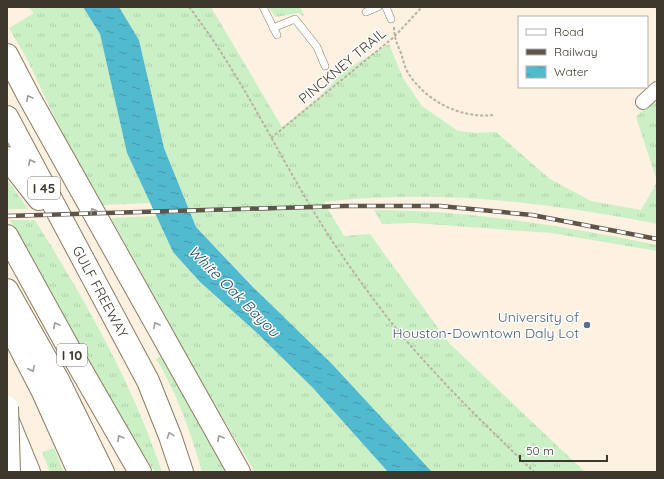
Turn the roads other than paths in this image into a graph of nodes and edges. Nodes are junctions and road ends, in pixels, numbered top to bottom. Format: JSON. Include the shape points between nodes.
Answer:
{"nodes":[{"id":1,"x":263,"y":7,"type":"edge"},
{"id":2,"x":378,"y":7,"type":"edge"},
{"id":3,"x":386,"y":7,"type":"edge"},
{"id":4,"x":366,"y":12,"type":"dead end"},
{"id":5,"x":391,"y":19,"type":"road end"},
{"id":6,"x":273,"y":28,"type":"junction"},
{"id":7,"x":277,"y":35,"type":"dead end"},
{"id":8,"x":7,"y":55,"type":"edge"},
{"id":9,"x":325,"y":66,"type":"dead end"},
{"id":10,"x":657,"y":89,"type":"edge"},
{"id":11,"x":643,"y":102,"type":"dead end"},
{"id":12,"x":7,"y":117,"type":"edge"},
{"id":13,"x":7,"y":158,"type":"edge"},
{"id":14,"x":7,"y":236,"type":"edge"},
{"id":15,"x":81,"y":259,"type":"junction"},
{"id":16,"x":7,"y":290,"type":"edge"},
{"id":17,"x":7,"y":322,"type":"edge"},
{"id":18,"x":7,"y":407,"type":"edge"},
{"id":19,"x":76,"y":416,"type":"junction"},
{"id":20,"x":7,"y":418,"type":"edge"},
{"id":21,"x":9,"y":472,"type":"edge"},
{"id":22,"x":29,"y":472,"type":"edge"},
{"id":23,"x":79,"y":472,"type":"edge"},
{"id":24,"x":97,"y":472,"type":"edge"},
{"id":25,"x":102,"y":472,"type":"edge"},
{"id":26,"x":140,"y":472,"type":"edge"},
{"id":27,"x":182,"y":472,"type":"edge"},
{"id":28,"x":239,"y":472,"type":"edge"}],
"edges":[{"from":1,"to":6,"type":"lane"},
{"from":2,"to":4,"type":"lane"},
{"from":3,"to":5,"type":"lane"},
{"from":6,"to":7,"type":"lane"},
{"from":6,"to":9,"type":"lane","via":[[295,19],[317,47]]},
{"from":28,"to":8,"type":"highway","one_way":true},
{"from":10,"to":11,"type":"street"},
{"from":15,"to":12,"type":"highway","name":"GULF FREEWAY","number":"I 45","one_way":true},
{"from":13,"to":15,"type":"highway"},
{"from":26,"to":14,"type":"highway","number":"I 10","one_way":true},
{"from":27,"to":15,"type":"highway","name":"GULF FREEWAY","number":"I 45","one_way":true,"via":[[159,406],[136,357]]},
{"from":16,"to":19,"type":"highway"},
{"from":17,"to":23,"type":"highway","one_way":true,"via":[[43,392]]},
{"from":18,"to":21,"type":"highway","bridge":true},
{"from":19,"to":24,"type":"highway"},
{"from":19,"to":25,"type":"highway"},
{"from":20,"to":22,"type":"highway"}]}
